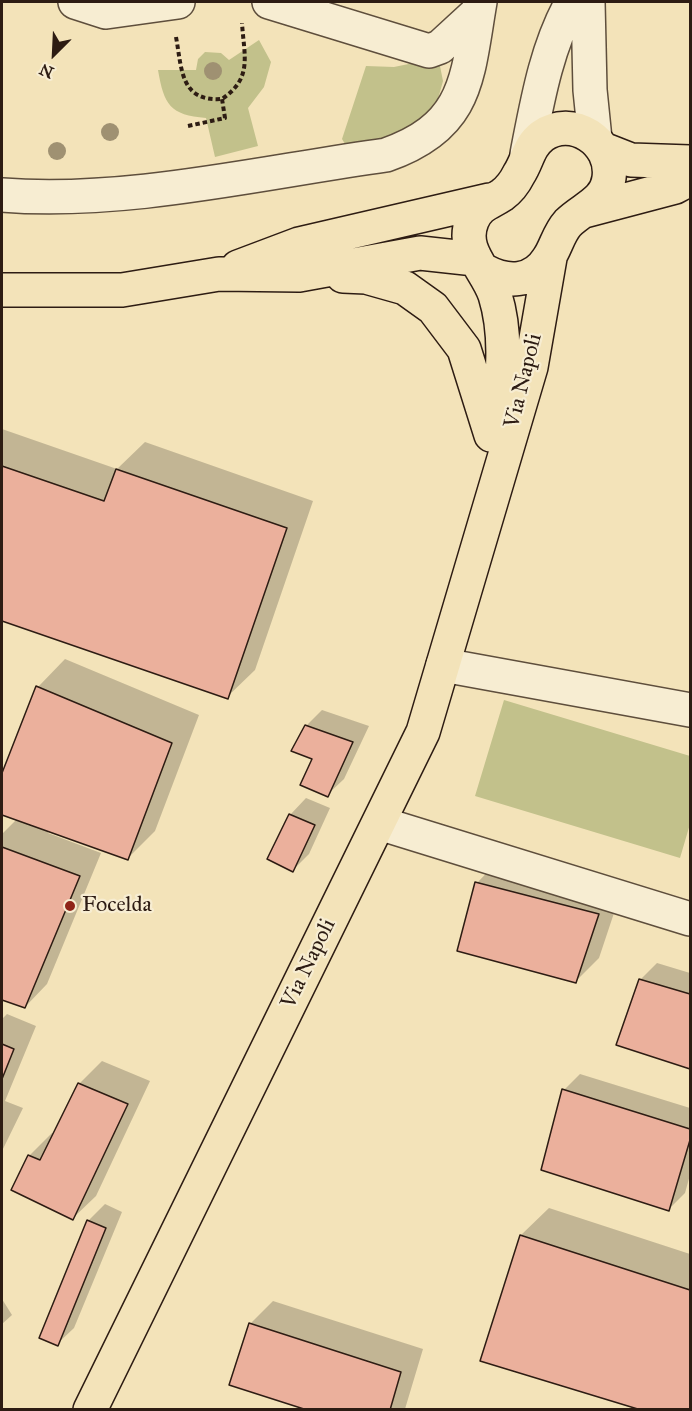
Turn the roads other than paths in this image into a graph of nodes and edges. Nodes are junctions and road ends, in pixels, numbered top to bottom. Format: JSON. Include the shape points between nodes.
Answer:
{"nodes":[{"id":1,"x":75,"y":2,"type":"edge"},
{"id":2,"x":178,"y":2,"type":"edge"},
{"id":3,"x":572,"y":2,"type":"edge"},
{"id":4,"x":588,"y":2,"type":"edge"},
{"id":5,"x":255,"y":7,"type":"edge"},
{"id":6,"x":479,"y":7,"type":"edge"},
{"id":7,"x":599,"y":144,"type":"junction"},
{"id":8,"x":527,"y":154,"type":"junction"},
{"id":9,"x":690,"y":162,"type":"edge"},
{"id":10,"x":690,"y":179,"type":"edge"},
{"id":11,"x":2,"y":195,"type":"edge"},
{"id":12,"x":489,"y":200,"type":"junction"},
{"id":13,"x":582,"y":211,"type":"junction"},
{"id":14,"x":549,"y":258,"type":"junction"},
{"id":15,"x":480,"y":265,"type":"junction"},
{"id":16,"x":219,"y":274,"type":"junction"},
{"id":17,"x":299,"y":275,"type":"junction"},
{"id":18,"x":2,"y":290,"type":"edge"},
{"id":19,"x":495,"y":448,"type":"junction"},
{"id":20,"x":491,"y":503,"type":"junction"},
{"id":21,"x":443,"y":665,"type":"junction"},
{"id":22,"x":690,"y":710,"type":"edge"},
{"id":23,"x":379,"y":823,"type":"junction"},
{"id":24,"x":690,"y":919,"type":"edge"},
{"id":25,"x":90,"y":1410,"type":"edge"}],
"edges":[{"from":1,"to":2,"type":"street","via":[[106,12]]},
{"from":3,"to":8,"type":"street","via":[[542,77]]},
{"from":4,"to":7,"type":"street","via":[[590,90]]},
{"from":5,"to":6,"type":"street","via":[[429,51],[440,47]]},
{"from":6,"to":11,"type":"street","via":[[467,75],[456,102],[438,128],[414,145],[386,155],[191,184],[48,199]]},
{"from":7,"to":8,"type":"main road","via":[[570,128],[557,129],[534,143]]},
{"from":7,"to":9,"type":"main road","via":[[631,160]]},
{"from":7,"to":13,"type":"main road","via":[[609,163],[609,178],[595,204]]},
{"from":8,"to":12,"type":"main road","via":[[514,183],[502,195]]},
{"from":10,"to":13,"type":"main road","via":[[675,187]]},
{"from":12,"to":15,"type":"main road","name":"Via Napoli","via":[[479,209],[468,234]]},
{"from":12,"to":16,"type":"main road","via":[[299,244]]},
{"from":13,"to":14,"type":"main road","via":[[566,225]]},
{"from":14,"to":15,"type":"main road","via":[[527,277],[513,280],[498,278]]},
{"from":14,"to":20,"type":"main road","name":"Via Napoli","via":[[531,367]]},
{"from":15,"to":17,"type":"main road","via":[[420,253]]},
{"from":15,"to":19,"type":"main road","name":"Via Napoli","via":[[495,294],[505,349]]},
{"from":16,"to":17,"type":"main road"},
{"from":16,"to":18,"type":"main road","via":[[122,290]]},
{"from":17,"to":19,"type":"main road","via":[[366,277],[405,288],[433,308],[464,350]]},
{"from":19,"to":20,"type":"main road","name":"Via Napoli"},
{"from":20,"to":21,"type":"main road","name":"Via Napoli"},
{"from":21,"to":22,"type":"street"},
{"from":21,"to":23,"type":"main road","name":"Via Napoli","via":[[423,732]]},
{"from":23,"to":24,"type":"street"},
{"from":23,"to":25,"type":"main road","name":"Via Napoli"}]}
